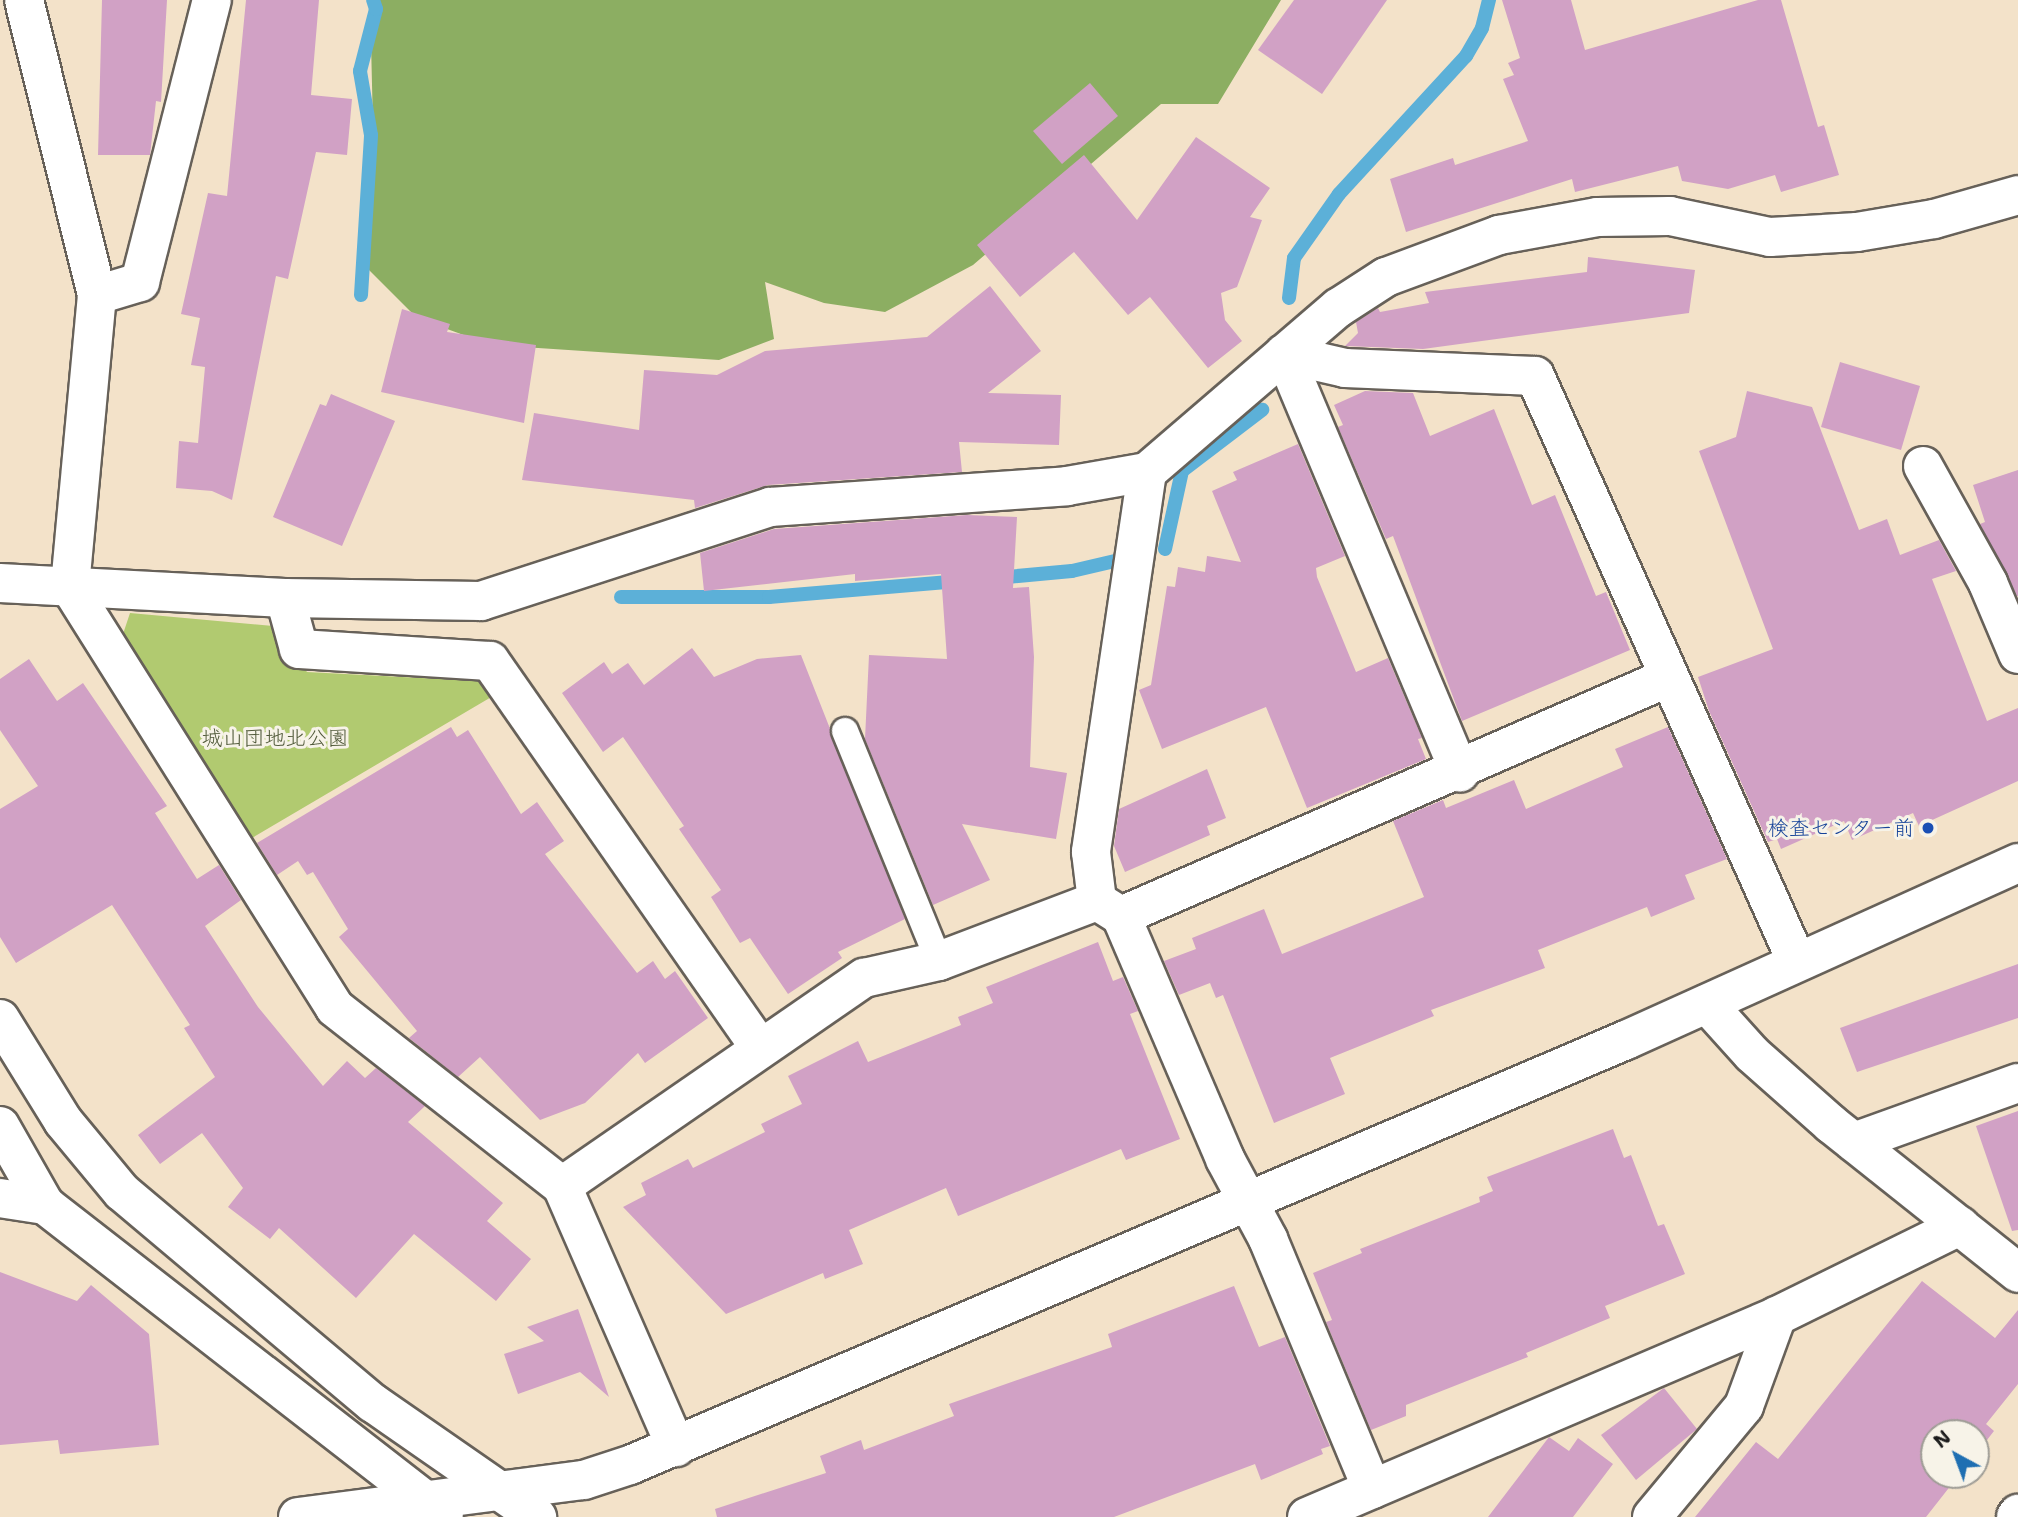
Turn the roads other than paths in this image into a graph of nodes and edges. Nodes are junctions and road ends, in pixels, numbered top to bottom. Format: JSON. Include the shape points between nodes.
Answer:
{"nodes":[{"id":1,"x":23,"y":0,"type":"edge"},
{"id":2,"x":212,"y":0,"type":"edge"},
{"id":3,"x":2018,"y":195,"type":"edge"},
{"id":4,"x":97,"y":295,"type":"junction"},
{"id":5,"x":1284,"y":354,"type":"junction"},
{"id":6,"x":1923,"y":466,"type":"dead end"},
{"id":7,"x":1147,"y":472,"type":"junction"},
{"id":8,"x":0,"y":583,"type":"edge"},
{"id":9,"x":70,"y":587,"type":"junction"},
{"id":10,"x":285,"y":598,"type":"junction"},
{"id":11,"x":2018,"y":654,"type":"edge"},
{"id":12,"x":1670,"y":677,"type":"junction"},
{"id":13,"x":845,"y":731,"type":"dead end"},
{"id":14,"x":1460,"y":772,"type":"junction"},
{"id":15,"x":2018,"y":863,"type":"edge"},
{"id":16,"x":1109,"y":909,"type":"junction"},
{"id":17,"x":939,"y":961,"type":"junction"},
{"id":18,"x":1797,"y":962,"type":"junction"},
{"id":19,"x":1707,"y":1004,"type":"junction"},
{"id":20,"x":0,"y":1019,"type":"edge"},
{"id":21,"x":760,"y":1048,"type":"junction"},
{"id":22,"x":2018,"y":1083,"type":"edge"},
{"id":23,"x":0,"y":1126,"type":"edge"},
{"id":24,"x":1854,"y":1142,"type":"junction"},
{"id":25,"x":562,"y":1186,"type":"junction"},
{"id":26,"x":0,"y":1198,"type":"edge"},
{"id":27,"x":1248,"y":1202,"type":"junction"},
{"id":28,"x":45,"y":1205,"type":"junction"},
{"id":29,"x":1960,"y":1226,"type":"junction"},
{"id":30,"x":2018,"y":1273,"type":"edge"},
{"id":31,"x":1777,"y":1316,"type":"junction"},
{"id":32,"x":676,"y":1447,"type":"junction"},
{"id":33,"x":1372,"y":1489,"type":"junction"},
{"id":34,"x":501,"y":1492,"type":"junction"},
{"id":35,"x":435,"y":1509,"type":"edge"},
{"id":36,"x":298,"y":1517,"type":"edge"},
{"id":37,"x":537,"y":1517,"type":"edge"},
{"id":38,"x":1307,"y":1517,"type":"edge"},
{"id":39,"x":1652,"y":1517,"type":"edge"}],
"edges":[{"from":1,"to":4,"type":"street"},
{"from":2,"to":4,"type":"street","via":[[140,282]]},
{"from":3,"to":5,"type":"street","via":[[1934,219],[1857,232],[1770,237],[1670,216],[1597,217],[1499,235],[1386,277],[1339,308]]},
{"from":4,"to":9,"type":"street"},
{"from":5,"to":7,"type":"street"},
{"from":5,"to":12,"type":"street","via":[[1345,368],[1535,376]]},
{"from":5,"to":14,"type":"street"},
{"from":6,"to":11,"type":"street","via":[[1988,583]]},
{"from":7,"to":10,"type":"street","via":[[1067,486],[770,507],[481,601]]},
{"from":7,"to":16,"type":"street","via":[[1091,852]]},
{"from":8,"to":9,"type":"street"},
{"from":9,"to":10,"type":"street"},
{"from":9,"to":25,"type":"street","via":[[335,1008]]},
{"from":10,"to":21,"type":"street","via":[[299,649],[490,661]]},
{"from":12,"to":14,"type":"street"},
{"from":12,"to":18,"type":"street"},
{"from":13,"to":17,"type":"lane"},
{"from":14,"to":16,"type":"street"},
{"from":15,"to":18,"type":"street"},
{"from":16,"to":17,"type":"street"},
{"from":16,"to":27,"type":"street"},
{"from":17,"to":21,"type":"street","via":[[864,978]]},
{"from":18,"to":19,"type":"street"},
{"from":19,"to":24,"type":"street","via":[[1752,1054]]},
{"from":19,"to":27,"type":"street"},
{"from":20,"to":34,"type":"street","via":[[63,1121],[122,1192],[373,1403]]},
{"from":21,"to":25,"type":"street","via":[[651,1129]]},
{"from":22,"to":24,"type":"street"},
{"from":23,"to":28,"type":"street"},
{"from":24,"to":29,"type":"street"},
{"from":25,"to":32,"type":"street"},
{"from":26,"to":28,"type":"street"},
{"from":27,"to":32,"type":"street"},
{"from":27,"to":33,"type":"street","via":[[1268,1238]]},
{"from":28,"to":35,"type":"street"},
{"from":29,"to":30,"type":"street"},
{"from":29,"to":31,"type":"street"},
{"from":31,"to":33,"type":"street"},
{"from":31,"to":39,"type":"street","via":[[1744,1406]]},
{"from":32,"to":34,"type":"street","via":[[584,1480]]},
{"from":33,"to":38,"type":"street"},
{"from":34,"to":35,"type":"street"},
{"from":34,"to":37,"type":"street"},
{"from":35,"to":36,"type":"street"}]}
